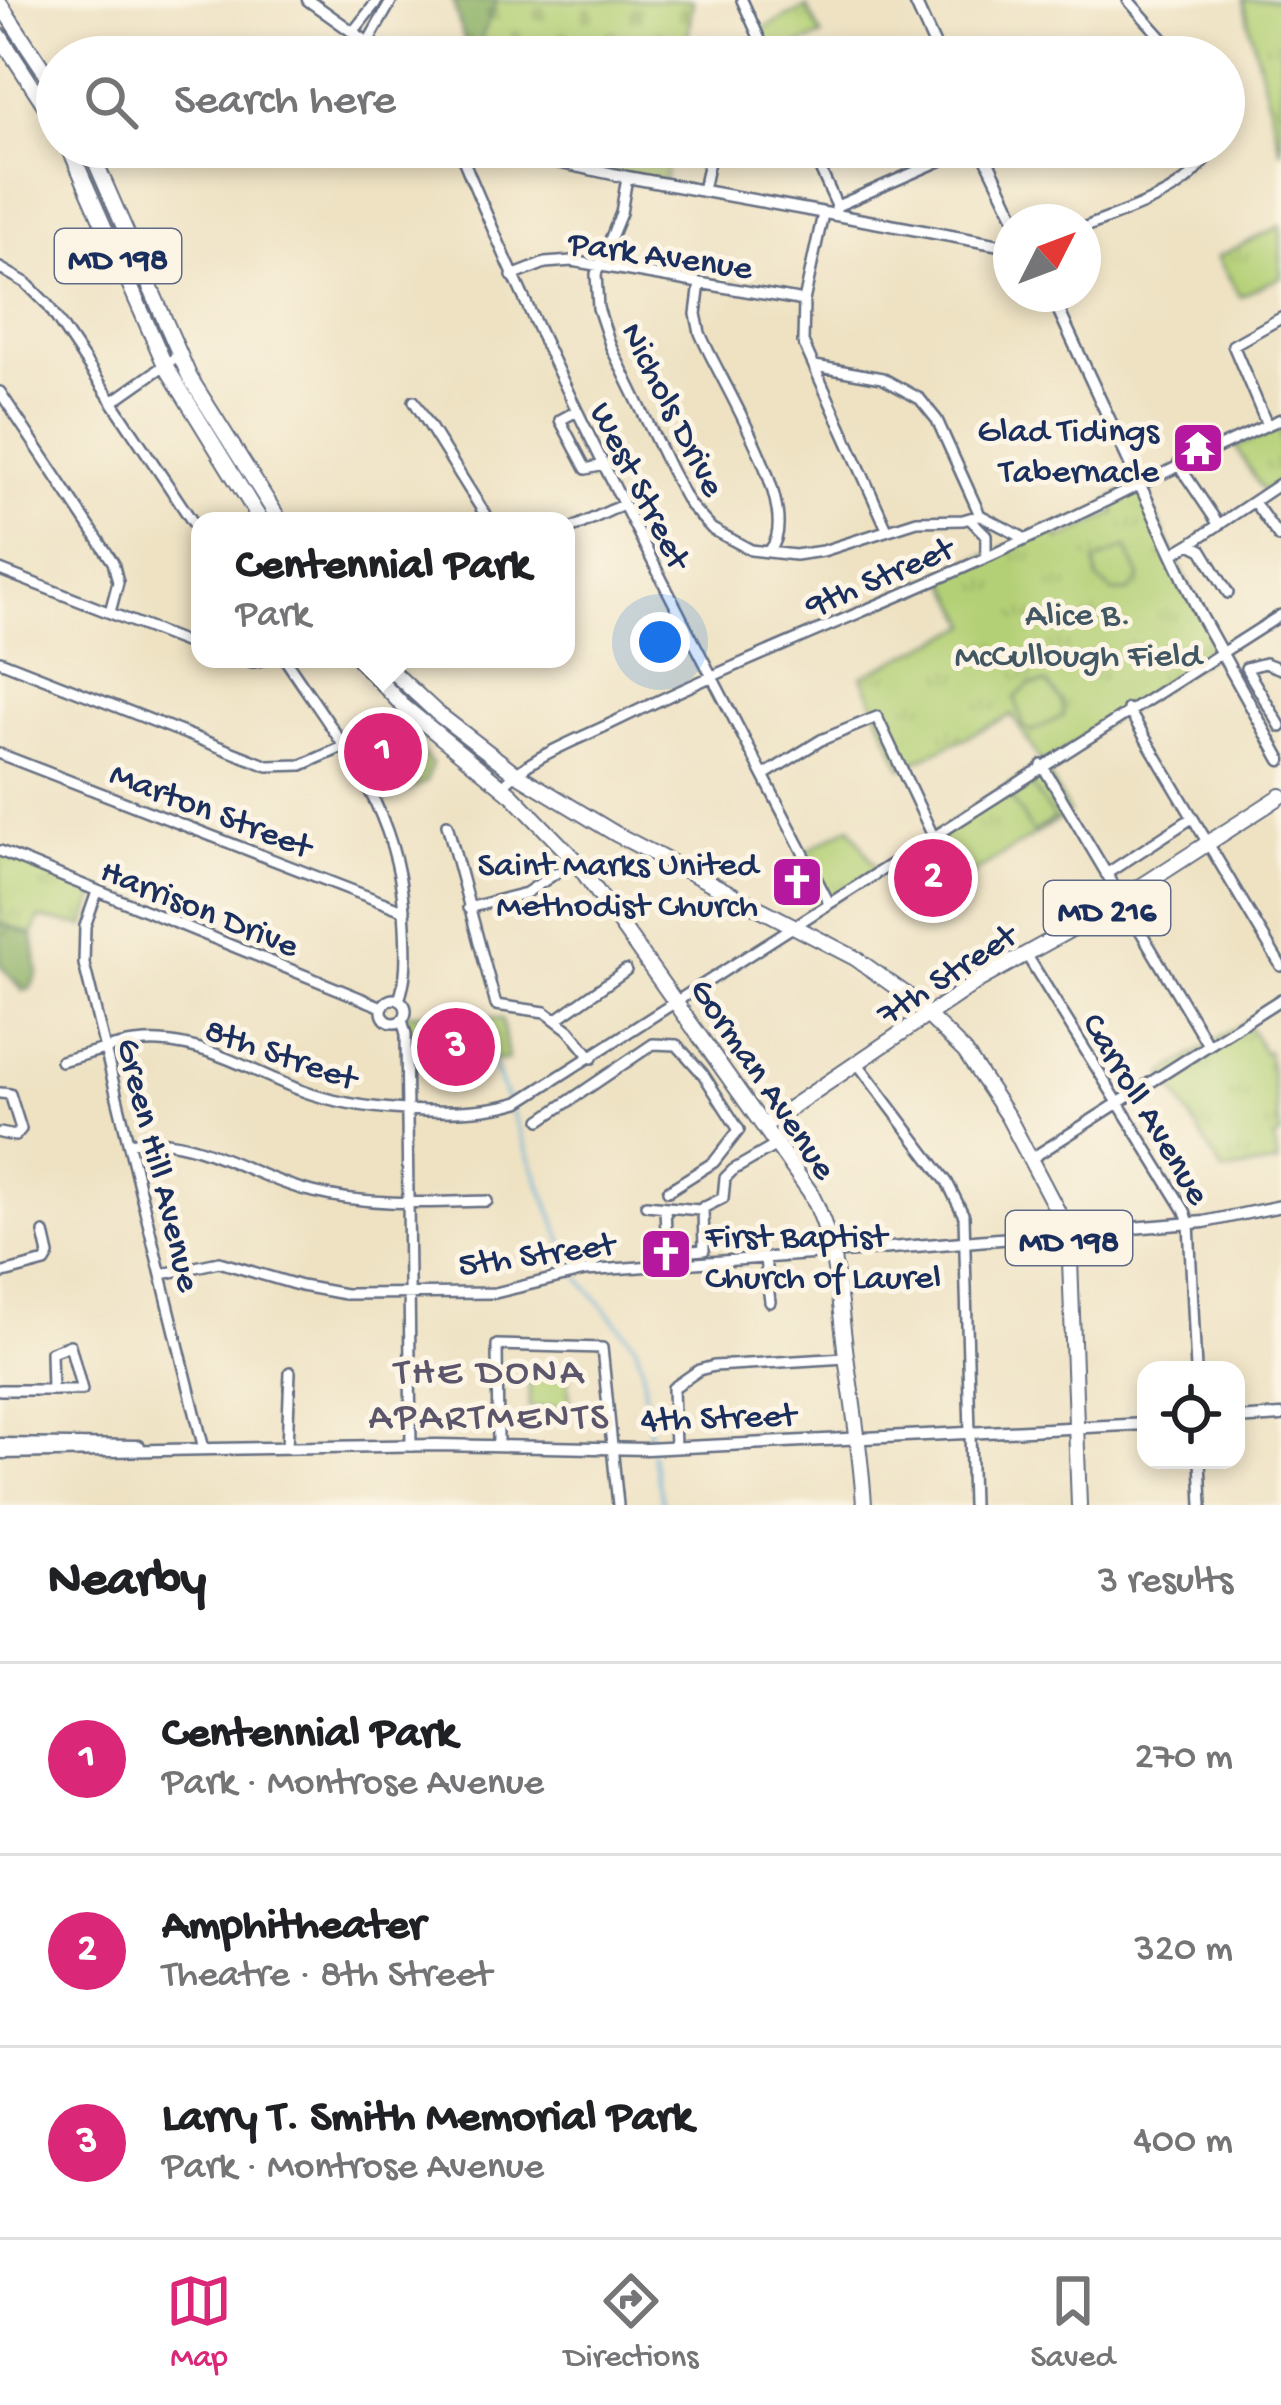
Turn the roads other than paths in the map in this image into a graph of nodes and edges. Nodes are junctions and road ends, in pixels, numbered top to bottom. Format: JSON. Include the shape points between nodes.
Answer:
{"nodes":[{"id":1,"x":308,"y":0,"type":"edge"},
{"id":2,"x":378,"y":0,"type":"edge"},
{"id":3,"x":392,"y":0,"type":"edge"},
{"id":4,"x":742,"y":0,"type":"edge"},
{"id":5,"x":915,"y":0,"type":"edge"},
{"id":6,"x":1128,"y":0,"type":"edge"},
{"id":7,"x":0,"y":4,"type":"edge"},
{"id":8,"x":353,"y":32,"type":"junction"},
{"id":9,"x":0,"y":36,"type":"edge"},
{"id":10,"x":359,"y":36,"type":"edge"},
{"id":11,"x":371,"y":36,"type":"edge"},
{"id":12,"x":758,"y":36,"type":"edge"},
{"id":13,"x":931,"y":36,"type":"edge"},
{"id":14,"x":1162,"y":36,"type":"edge"},
{"id":15,"x":36,"y":58,"type":"edge"},
{"id":16,"x":36,"y":92,"type":"edge"},
{"id":17,"x":78,"y":168,"type":"edge"},
{"id":18,"x":97,"y":168,"type":"edge"},
{"id":19,"x":467,"y":168,"type":"edge"},
{"id":20,"x":587,"y":168,"type":"edge"},
{"id":21,"x":708,"y":168,"type":"edge"},
{"id":22,"x":817,"y":168,"type":"edge"},
{"id":23,"x":930,"y":168,"type":"edge"},
{"id":24,"x":988,"y":168,"type":"edge"},
{"id":25,"x":1200,"y":168,"type":"edge"},
{"id":26,"x":627,"y":177,"type":"junction"},
{"id":27,"x":704,"y":190,"type":"junction"},
{"id":28,"x":1007,"y":204,"type":"edge"},
{"id":29,"x":831,"y":212,"type":"junction"},
{"id":30,"x":1101,"y":220,"type":"edge"},
{"id":31,"x":993,"y":244,"type":"edge"},
{"id":32,"x":599,"y":263,"type":"junction"},
{"id":33,"x":0,"y":268,"type":"edge"},
{"id":34,"x":512,"y":276,"type":"junction"},
{"id":35,"x":700,"y":283,"type":"junction"},
{"id":36,"x":804,"y":301,"type":"junction"},
{"id":37,"x":1059,"y":312,"type":"edge"},
{"id":38,"x":1281,"y":318,"type":"edge"},
{"id":39,"x":179,"y":355,"type":"junction"},
{"id":40,"x":165,"y":365,"type":"junction"},
{"id":41,"x":815,"y":366,"type":"junction"},
{"id":42,"x":0,"y":392,"type":"edge"},
{"id":43,"x":112,"y":401,"type":"junction"},
{"id":44,"x":414,"y":401,"type":"dead end"},
{"id":45,"x":577,"y":411,"type":"junction"},
{"id":46,"x":1281,"y":419,"type":"edge"},
{"id":47,"x":1267,"y":425,"type":"junction"},
{"id":48,"x":1178,"y":464,"type":"junction"},
{"id":49,"x":604,"y":465,"type":"junction"},
{"id":50,"x":1140,"y":483,"type":"junction"},
{"id":51,"x":1281,"y":483,"type":"edge"},
{"id":52,"x":1254,"y":502,"type":"junction"},
{"id":53,"x":622,"y":506,"type":"junction"},
{"id":54,"x":255,"y":512,"type":"edge"},
{"id":55,"x":274,"y":512,"type":"edge"},
{"id":56,"x":483,"y":512,"type":"edge"},
{"id":57,"x":975,"y":517,"type":"junction"},
{"id":58,"x":191,"y":520,"type":"edge"},
{"id":59,"x":1220,"y":525,"type":"junction"},
{"id":60,"x":575,"y":527,"type":"edge"},
{"id":61,"x":887,"y":530,"type":"junction"},
{"id":62,"x":1279,"y":537,"type":"edge"},
{"id":63,"x":1024,"y":538,"type":"junction"},
{"id":64,"x":1190,"y":544,"type":"junction"},
{"id":65,"x":770,"y":550,"type":"junction"},
{"id":66,"x":1173,"y":554,"type":"junction"},
{"id":67,"x":986,"y":557,"type":"junction"},
{"id":68,"x":0,"y":570,"type":"edge"},
{"id":69,"x":1228,"y":593,"type":"dead end"},
{"id":70,"x":110,"y":612,"type":"junction"},
{"id":71,"x":1280,"y":618,"type":"edge"},
{"id":72,"x":191,"y":644,"type":"edge"},
{"id":73,"x":1219,"y":651,"type":"junction"},
{"id":74,"x":0,"y":661,"type":"edge"},
{"id":75,"x":291,"y":668,"type":"edge"},
{"id":76,"x":367,"y":668,"type":"edge"},
{"id":77,"x":389,"y":668,"type":"edge"},
{"id":78,"x":1281,"y":669,"type":"edge"},
{"id":79,"x":712,"y":675,"type":"junction"},
{"id":80,"x":1128,"y":709,"type":"junction"},
{"id":81,"x":1281,"y":727,"type":"edge"},
{"id":82,"x":343,"y":747,"type":"junction"},
{"id":83,"x":0,"y":754,"type":"edge"},
{"id":84,"x":1281,"y":760,"type":"edge"},
{"id":85,"x":1042,"y":765,"type":"junction"},
{"id":86,"x":515,"y":772,"type":"junction"},
{"id":87,"x":764,"y":775,"type":"junction"},
{"id":88,"x":502,"y":787,"type":"junction"},
{"id":89,"x":1281,"y":796,"type":"edge"},
{"id":90,"x":1192,"y":818,"type":"junction"},
{"id":91,"x":447,"y":824,"type":"dead end"},
{"id":92,"x":933,"y":836,"type":"junction"},
{"id":93,"x":1207,"y":842,"type":"junction"},
{"id":94,"x":0,"y":851,"type":"edge"},
{"id":95,"x":556,"y":873,"type":"dead end"},
{"id":96,"x":1106,"y":874,"type":"junction"},
{"id":97,"x":98,"y":892,"type":"junction"},
{"id":98,"x":1121,"y":898,"type":"junction"},
{"id":99,"x":829,"y":903,"type":"junction"},
{"id":100,"x":468,"y":908,"type":"junction"},
{"id":101,"x":405,"y":911,"type":"junction"},
{"id":102,"x":795,"y":926,"type":"junction"},
{"id":103,"x":1025,"y":953,"type":"junction"},
{"id":104,"x":1281,"y":966,"type":"edge"},
{"id":105,"x":626,"y":970,"type":"dead end"},
{"id":106,"x":1281,"y":999,"type":"edge"},
{"id":107,"x":399,"y":1000,"type":"junction"},
{"id":108,"x":679,"y":1003,"type":"junction"},
{"id":109,"x":382,"y":1007,"type":"junction"},
{"id":110,"x":929,"y":1014,"type":"junction"},
{"id":111,"x":557,"y":1019,"type":"junction"},
{"id":112,"x":402,"y":1020,"type":"junction"},
{"id":113,"x":1208,"y":1046,"type":"junction"},
{"id":114,"x":105,"y":1050,"type":"junction"},
{"id":115,"x":592,"y":1058,"type":"junction"},
{"id":116,"x":61,"y":1061,"type":"dead end"},
{"id":117,"x":858,"y":1064,"type":"junction"},
{"id":118,"x":727,"y":1072,"type":"junction"},
{"id":119,"x":709,"y":1084,"type":"junction"},
{"id":120,"x":0,"y":1093,"type":"edge"},
{"id":121,"x":1119,"y":1104,"type":"junction"},
{"id":122,"x":406,"y":1109,"type":"junction"},
{"id":123,"x":541,"y":1120,"type":"dead end"},
{"id":124,"x":765,"y":1125,"type":"junction"},
{"id":125,"x":0,"y":1133,"type":"edge"},
{"id":126,"x":129,"y":1143,"type":"junction"},
{"id":127,"x":778,"y":1144,"type":"junction"},
{"id":128,"x":1031,"y":1158,"type":"junction"},
{"id":129,"x":668,"y":1191,"type":"dead end"},
{"id":130,"x":487,"y":1202,"type":"dead end"},
{"id":131,"x":409,"y":1204,"type":"junction"},
{"id":132,"x":646,"y":1205,"type":"dead end"},
{"id":133,"x":1281,"y":1206,"type":"edge"},
{"id":134,"x":703,"y":1207,"type":"junction"},
{"id":135,"x":665,"y":1208,"type":"junction"},
{"id":136,"x":1189,"y":1223,"type":"junction"},
{"id":137,"x":44,"y":1233,"type":"dead end"},
{"id":138,"x":1069,"y":1233,"type":"junction"},
{"id":139,"x":963,"y":1243,"type":"junction"},
{"id":140,"x":831,"y":1252,"type":"junction"},
{"id":141,"x":667,"y":1253,"type":"junction"},
{"id":142,"x":765,"y":1259,"type":"junction"},
{"id":143,"x":668,"y":1267,"type":"junction"},
{"id":144,"x":0,"y":1274,"type":"edge"},
{"id":145,"x":162,"y":1274,"type":"junction"},
{"id":146,"x":410,"y":1294,"type":"junction"},
{"id":147,"x":770,"y":1302,"type":"dead end"},
{"id":148,"x":846,"y":1358,"type":"junction"},
{"id":149,"x":1196,"y":1361,"type":"edge"},
{"id":150,"x":290,"y":1372,"type":"dead end"},
{"id":151,"x":0,"y":1390,"type":"edge"},
{"id":152,"x":52,"y":1390,"type":"junction"},
{"id":153,"x":1281,"y":1416,"type":"edge"},
{"id":154,"x":1245,"y":1418,"type":"edge"},
{"id":155,"x":1137,"y":1424,"type":"edge"},
{"id":156,"x":1077,"y":1427,"type":"junction"},
{"id":157,"x":970,"y":1432,"type":"junction"},
{"id":158,"x":860,"y":1438,"type":"junction"},
{"id":159,"x":411,"y":1445,"type":"junction"},
{"id":160,"x":498,"y":1445,"type":"junction"},
{"id":161,"x":675,"y":1447,"type":"junction"},
{"id":162,"x":287,"y":1448,"type":"junction"},
{"id":163,"x":610,"y":1448,"type":"junction"},
{"id":164,"x":0,"y":1449,"type":"edge"},
{"id":165,"x":204,"y":1449,"type":"junction"},
{"id":166,"x":1200,"y":1469,"type":"edge"},
{"id":167,"x":619,"y":1505,"type":"edge"},
{"id":168,"x":865,"y":1505,"type":"edge"},
{"id":169,"x":972,"y":1505,"type":"edge"},
{"id":170,"x":1079,"y":1505,"type":"edge"},
{"id":171,"x":1202,"y":1505,"type":"edge"}],
"edges":[{"from":1,"to":8,"type":"street"},
{"from":2,"to":8,"type":"street"},
{"from":3,"to":11,"type":"street"},
{"from":4,"to":12,"type":"street"},
{"from":5,"to":13,"type":"street"},
{"from":6,"to":14,"type":"street"},
{"from":7,"to":15,"type":"main road"},
{"from":8,"to":10,"type":"street"},
{"from":9,"to":16,"type":"main road"},
{"from":17,"to":40,"type":"main road","number":"MD 198"},
{"from":18,"to":39,"type":"main road","number":"MD 198"},
{"from":19,"to":34,"type":"street","name":"West Street"},
{"from":20,"to":26,"type":"street"},
{"from":21,"to":27,"type":"street"},
{"from":22,"to":29,"type":"street"},
{"from":23,"to":29,"type":"street"},
{"from":24,"to":28,"type":"street"},
{"from":25,"to":30,"type":"street"},
{"from":26,"to":27,"type":"street"},
{"from":26,"to":32,"type":"street","name":"Nichols Drive"},
{"from":27,"to":29,"type":"street"},
{"from":29,"to":31,"type":"street"},
{"from":29,"to":36,"type":"street"},
{"from":32,"to":34,"type":"street","name":"Park Avenue","via":[[552,262]]},
{"from":32,"to":35,"type":"street","name":"Park Avenue"},
{"from":32,"to":65,"type":"street","name":"Nichols Drive","via":[[604,328],[680,488],[722,536]]},
{"from":33,"to":43,"type":"street","via":[[47,304]]},
{"from":34,"to":45,"type":"street","name":"West Street"},
{"from":35,"to":36,"type":"street","name":"Park Avenue"},
{"from":35,"to":65,"type":"street","via":[[700,333],[776,498],[779,531]]},
{"from":36,"to":41,"type":"street","via":[[802,333]]},
{"from":37,"to":50,"type":"street"},
{"from":38,"to":47,"type":"street","via":[[1234,345]]},
{"from":39,"to":40,"type":"street"},
{"from":39,"to":55,"type":"main road","number":"MD 198"},
{"from":40,"to":43,"type":"street"},
{"from":40,"to":54,"type":"main road","number":"MD 198"},
{"from":41,"to":57,"type":"street","via":[[882,378],[920,399],[937,420]]},
{"from":41,"to":61,"type":"street"},
{"from":42,"to":70,"type":"street","via":[[113,562],[118,582]]},
{"from":43,"to":58,"type":"street"},
{"from":44,"to":56,"type":"street"},
{"from":45,"to":49,"type":"street","name":"West Street"},
{"from":45,"to":49,"type":"street","via":[[561,425],[586,469]]},
{"from":46,"to":47,"type":"street","name":"9th Street"},
{"from":47,"to":48,"type":"street","name":"9th Street"},
{"from":48,"to":50,"type":"street","name":"9th Street"},
{"from":48,"to":59,"type":"street"},
{"from":49,"to":53,"type":"street","name":"West Street"},
{"from":50,"to":63,"type":"street","name":"9th Street"},
{"from":50,"to":66,"type":"street"},
{"from":51,"to":52,"type":"street"},
{"from":52,"to":59,"type":"street"},
{"from":52,"to":62,"type":"street"},
{"from":53,"to":60,"type":"street"},
{"from":53,"to":79,"type":"street","name":"West Street"},
{"from":57,"to":61,"type":"street","name":"Nichols Drive"},
{"from":57,"to":63,"type":"street"},
{"from":57,"to":67,"type":"street"},
{"from":59,"to":64,"type":"street"},
{"from":61,"to":65,"type":"street","name":"Nichols Drive","via":[[809,554]]},
{"from":63,"to":67,"type":"street","name":"9th Street"},
{"from":64,"to":66,"type":"street"},
{"from":64,"to":69,"type":"street"},
{"from":66,"to":73,"type":"street"},
{"from":67,"to":79,"type":"street","name":"9th Street"},
{"from":68,"to":70,"type":"street"},
{"from":70,"to":72,"type":"street"},
{"from":71,"to":73,"type":"street","name":"8th Street"},
{"from":73,"to":80,"type":"street","name":"8th Street"},
{"from":73,"to":84,"type":"street"},
{"from":74,"to":82,"type":"street","via":[[268,766],[302,765]]},
{"from":75,"to":82,"type":"street"},
{"from":76,"to":88,"type":"main road","name":"Gorman Avenue"},
{"from":77,"to":86,"type":"main road","number":"MD 198"},
{"from":78,"to":81,"type":"street","via":[[1246,668]]},
{"from":79,"to":86,"type":"street","name":"9th Street"},
{"from":79,"to":87,"type":"street","name":"West Street"},
{"from":80,"to":85,"type":"street","name":"8th Street"},
{"from":80,"to":90,"type":"street"},
{"from":82,"to":101,"type":"street","via":[[388,827]]},
{"from":83,"to":101,"type":"street","name":"Marton Street"},
{"from":85,"to":92,"type":"street","name":"8th Street"},
{"from":85,"to":96,"type":"street"},
{"from":86,"to":88,"type":"street","name":"9th Street"},
{"from":86,"to":102,"type":"main road","number":"MD 198"},
{"from":87,"to":92,"type":"street","via":[[877,717]]},
{"from":87,"to":99,"type":"street","name":"West Street"},
{"from":88,"to":108,"type":"main road","name":"Gorman Avenue","via":[[574,859]]},
{"from":89,"to":93,"type":"main road","name":"7th Street","number":"MD 216"},
{"from":90,"to":93,"type":"street"},
{"from":90,"to":96,"type":"street"},
{"from":91,"to":100,"type":"street"},
{"from":92,"to":99,"type":"street","name":"8th Street"},
{"from":93,"to":98,"type":"main road","name":"7th Street","number":"MD 216"},
{"from":93,"to":104,"type":"street"},
{"from":94,"to":97,"type":"street","name":"Harrison Drive"},
{"from":95,"to":100,"type":"street","via":[[526,893]]},
{"from":96,"to":98,"type":"street"},
{"from":97,"to":109,"type":"street","name":"Harrison Drive"},
{"from":97,"to":114,"type":"street","name":"Green Hill Avenue","via":[[83,950]]},
{"from":98,"to":103,"type":"main road","name":"7th Street","number":"MD 216"},
{"from":98,"to":113,"type":"street"},
{"from":99,"to":102,"type":"street","name":"8th Street"},
{"from":100,"to":111,"type":"street","via":[[496,1005]]},
{"from":101,"to":107,"type":"street"},
{"from":102,"to":108,"type":"street","name":"8th Street"},
{"from":102,"to":110,"type":"main road","number":"MD 198","via":[[886,978]]},
{"from":103,"to":110,"type":"main road","name":"7th Street","number":"MD 216"},
{"from":103,"to":121,"type":"street","name":"Carroll Avenue"},
{"from":105,"to":111,"type":"street"},
{"from":106,"to":113,"type":"street"},
{"from":107,"to":109,"type":"street"},
{"from":107,"to":112,"type":"street"},
{"from":108,"to":115,"type":"street","name":"8th Street"},
{"from":108,"to":118,"type":"main road","name":"Gorman Avenue"},
{"from":109,"to":112,"type":"street","via":[[387,1022]]},
{"from":110,"to":117,"type":"main road","name":"7th Street","number":"MD 216"},
{"from":110,"to":128,"type":"main road","number":"MD 198","via":[[977,1068]]},
{"from":111,"to":115,"type":"street"},
{"from":112,"to":122,"type":"street"},
{"from":113,"to":121,"type":"street"},
{"from":114,"to":116,"type":"street","name":"8th Street"},
{"from":114,"to":122,"type":"street","name":"8th Street","via":[[169,1042],[325,1100]]},
{"from":114,"to":126,"type":"street","name":"Green Hill Avenue"},
{"from":115,"to":122,"type":"street","name":"8th Street","via":[[514,1104]]},
{"from":117,"to":124,"type":"main road","name":"7th Street","number":"MD 216"},
{"from":117,"to":139,"type":"street","via":[[956,1196]]},
{"from":118,"to":119,"type":"street"},
{"from":118,"to":124,"type":"main road","name":"Gorman Avenue"},
{"from":119,"to":123,"type":"street","via":[[677,1045],[662,1042]]},
{"from":119,"to":129,"type":"street","via":[[740,1130],[714,1162]]},
{"from":120,"to":125,"type":"street","via":[[10,1094],[21,1130]]},
{"from":121,"to":128,"type":"street"},
{"from":121,"to":136,"type":"street","name":"Carroll Avenue"},
{"from":122,"to":131,"type":"street"},
{"from":124,"to":127,"type":"main road","name":"Gorman Avenue"},
{"from":126,"to":131,"type":"street","via":[[177,1142],[308,1191]]},
{"from":126,"to":145,"type":"street","name":"Green Hill Avenue"},
{"from":127,"to":134,"type":"street","via":[[733,1170],[723,1198]]},
{"from":127,"to":140,"type":"main road","name":"Gorman Avenue","via":[[817,1204]]},
{"from":128,"to":138,"type":"main road","number":"MD 198"},
{"from":130,"to":131,"type":"street"},
{"from":131,"to":146,"type":"street"},
{"from":132,"to":135,"type":"street"},
{"from":133,"to":136,"type":"street","name":"5th Street"},
{"from":134,"to":135,"type":"street"},
{"from":134,"to":141,"type":"street","via":[[704,1250]]},
{"from":135,"to":141,"type":"street"},
{"from":136,"to":138,"type":"street","name":"5th Street"},
{"from":136,"to":149,"type":"street","name":"Carroll Avenue"},
{"from":137,"to":144,"type":"street","via":[[46,1262]]},
{"from":138,"to":139,"type":"street","name":"5th Street"},
{"from":138,"to":156,"type":"main road","number":"MD 198"},
{"from":139,"to":140,"type":"street","name":"5th Street"},
{"from":139,"to":157,"type":"street"},
{"from":140,"to":142,"type":"street","name":"5th Street"},
{"from":140,"to":148,"type":"main road","name":"Gorman Avenue"},
{"from":141,"to":143,"type":"street"},
{"from":142,"to":143,"type":"street","name":"5th Street"},
{"from":142,"to":147,"type":"street"},
{"from":143,"to":146,"type":"street","name":"5th Street","via":[[585,1271],[500,1293]]},
{"from":145,"to":146,"type":"street","name":"5th Street","via":[[227,1262],[327,1291]]},
{"from":145,"to":165,"type":"street","name":"Green Hill Avenue"},
{"from":146,"to":159,"type":"street"},
{"from":148,"to":158,"type":"main road","name":"Gorman Avenue"},
{"from":148,"to":161,"type":"street","via":[[714,1366],[682,1379],[671,1394]]},
{"from":150,"to":162,"type":"street"},
{"from":151,"to":152,"type":"street"},
{"from":152,"to":152,"type":"street","via":[[50,1352],[70,1345],[82,1390]]},
{"from":153,"to":154,"type":"street"},
{"from":155,"to":156,"type":"street","name":"4th Street"},
{"from":156,"to":157,"type":"street","name":"4th Street"},
{"from":156,"to":170,"type":"main road","number":"MD 198"},
{"from":157,"to":158,"type":"street","name":"4th Street"},
{"from":157,"to":169,"type":"street"},
{"from":158,"to":161,"type":"street","name":"4th Street"},
{"from":158,"to":168,"type":"main road","name":"Gorman Avenue"},
{"from":159,"to":160,"type":"street","name":"4th Street"},
{"from":159,"to":162,"type":"street","name":"4th Street"},
{"from":160,"to":163,"type":"street","name":"4th Street"},
{"from":160,"to":163,"type":"street","via":[[497,1345],[602,1348]]},
{"from":161,"to":163,"type":"street","name":"4th Street"},
{"from":162,"to":165,"type":"street","name":"4th Street"},
{"from":163,"to":167,"type":"street"},
{"from":164,"to":165,"type":"street","name":"4th Street"},
{"from":166,"to":171,"type":"street"}]}
